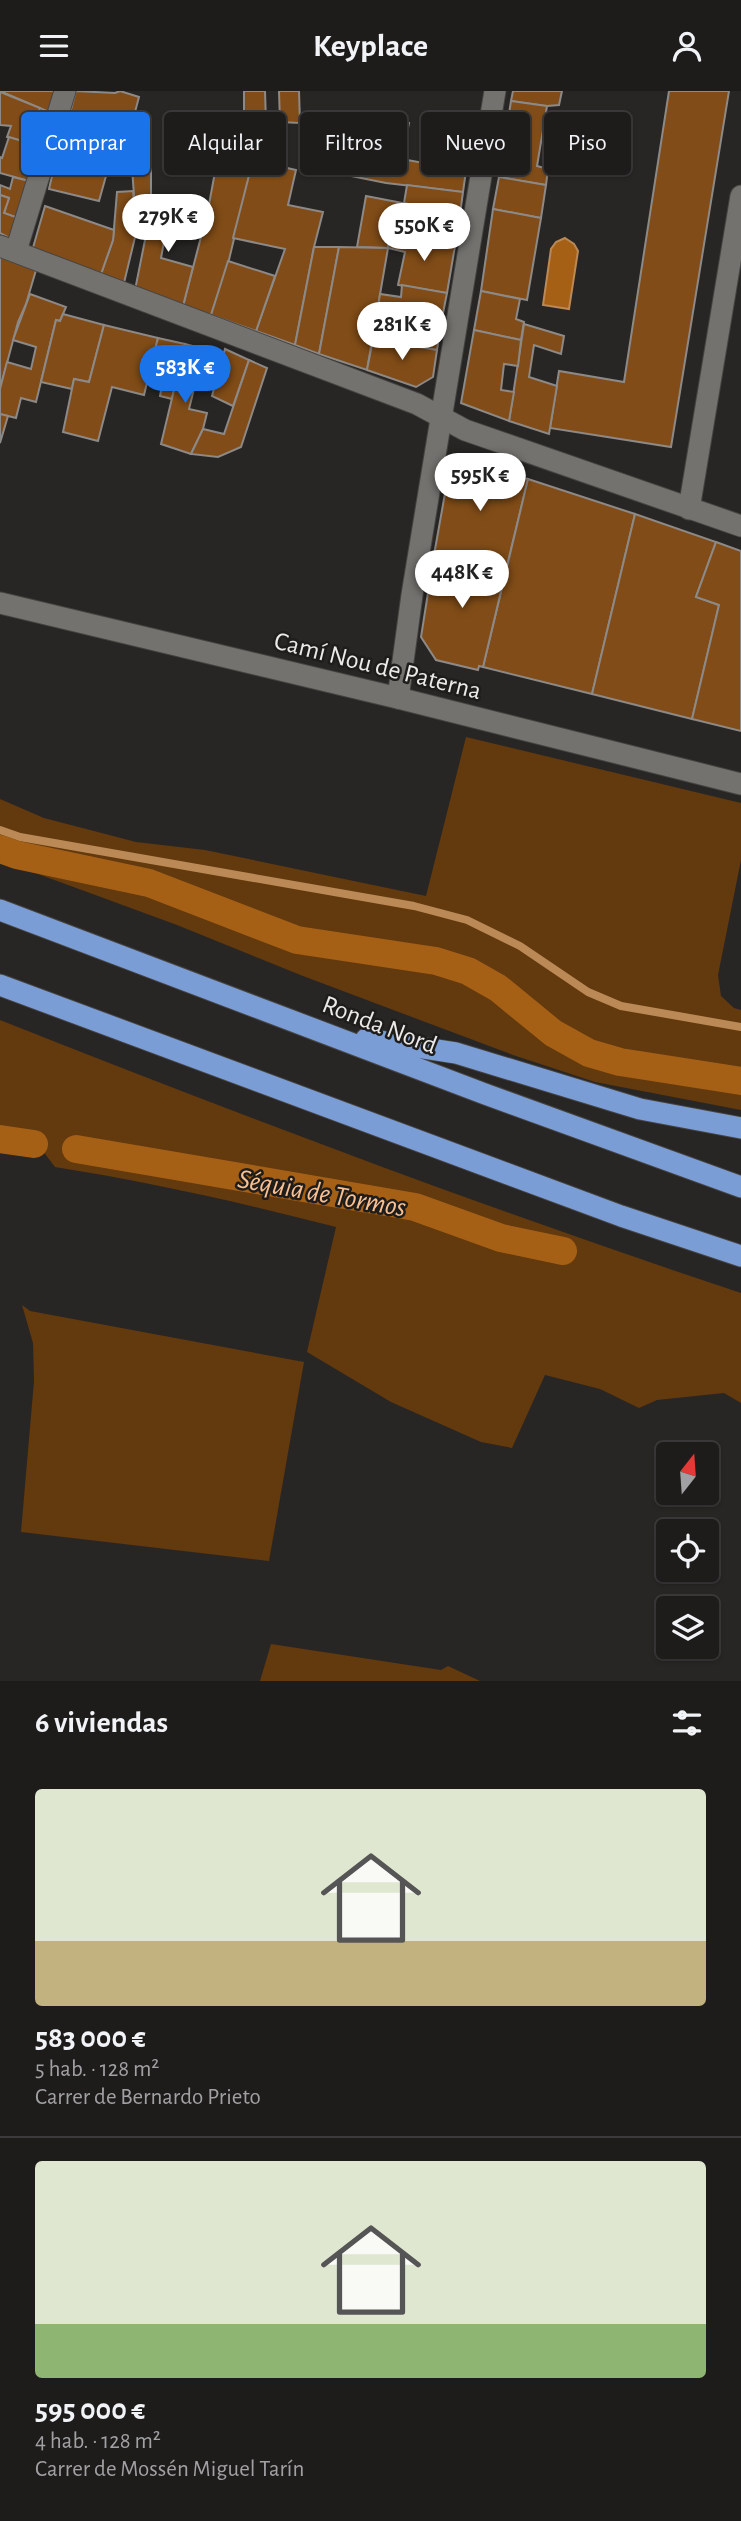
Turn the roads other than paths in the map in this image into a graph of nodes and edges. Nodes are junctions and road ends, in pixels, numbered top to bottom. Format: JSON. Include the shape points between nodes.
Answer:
{"nodes":[{"id":1,"x":65,"y":91,"type":"edge"},
{"id":2,"x":495,"y":91,"type":"edge"},
{"id":3,"x":741,"y":196,"type":"edge"},
{"id":4,"x":8,"y":249,"type":"edge"},
{"id":5,"x":443,"y":418,"type":"junction"},
{"id":6,"x":689,"y":509,"type":"junction"},
{"id":7,"x":741,"y":526,"type":"edge"},
{"id":8,"x":0,"y":603,"type":"edge"},
{"id":9,"x":398,"y":698,"type":"junction"},
{"id":10,"x":741,"y":784,"type":"edge"},
{"id":11,"x":0,"y":910,"type":"edge"},
{"id":12,"x":0,"y":985,"type":"edge"},
{"id":13,"x":322,"y":1033,"type":"junction"},
{"id":14,"x":741,"y":1128,"type":"edge"},
{"id":15,"x":741,"y":1187,"type":"edge"},
{"id":16,"x":741,"y":1256,"type":"edge"}],
"edges":[{"from":1,"to":4,"type":"street"},
{"from":2,"to":5,"type":"street"},
{"from":3,"to":6,"type":"street"},
{"from":4,"to":5,"type":"street","via":[[417,404]]},
{"from":5,"to":6,"type":"street","via":[[465,430]]},
{"from":5,"to":9,"type":"street"},
{"from":6,"to":7,"type":"street"},
{"from":8,"to":9,"type":"street","name":"Camí Nou de Paterna"},
{"from":9,"to":10,"type":"street","name":"Camí Nou de Paterna"},
{"from":11,"to":13,"type":"highway","name":"Ronda Nord"},
{"from":12,"to":16,"type":"highway","via":[[621,1216]]},
{"from":13,"to":14,"type":"highway","via":[[456,1053],[640,1109]]},
{"from":13,"to":15,"type":"highway","name":"Ronda Nord"}]}
